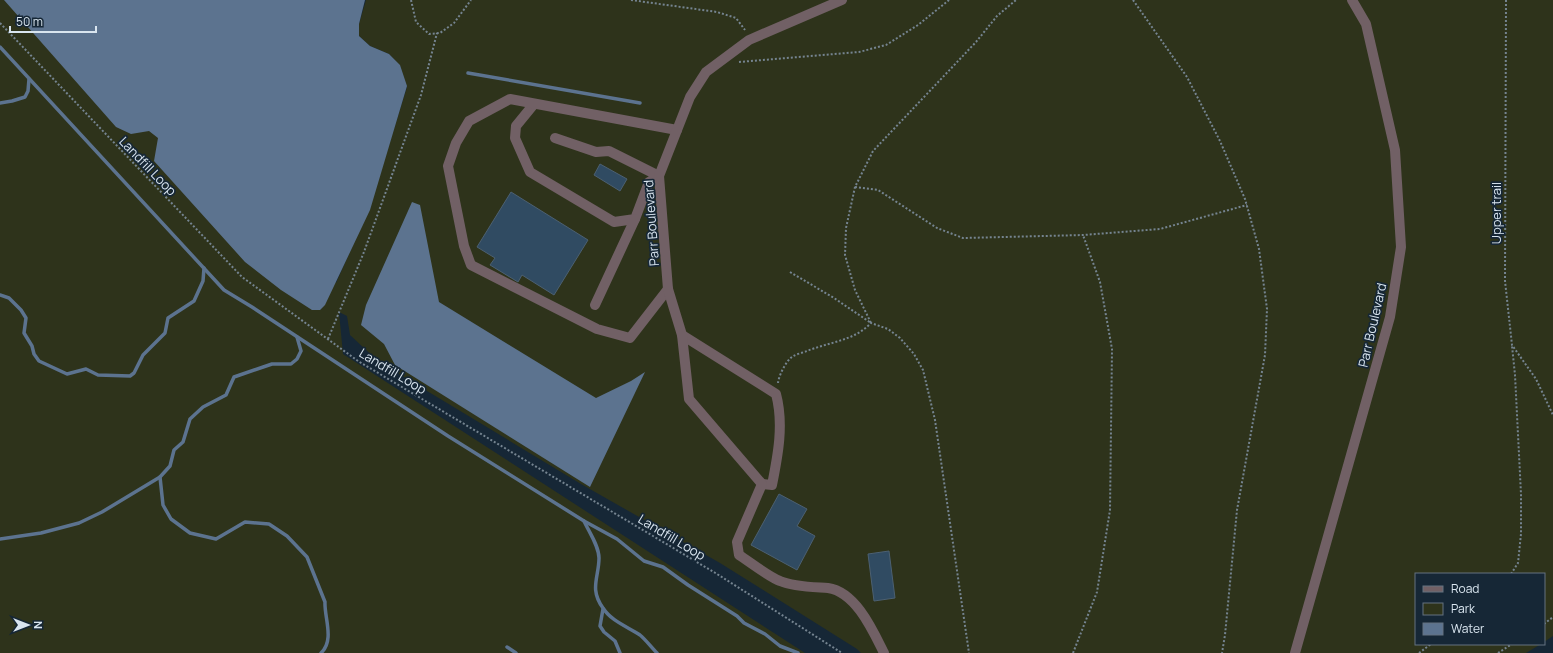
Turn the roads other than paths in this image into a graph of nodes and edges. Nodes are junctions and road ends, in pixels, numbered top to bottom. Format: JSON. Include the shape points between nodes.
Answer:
{"nodes":[{"id":1,"x":842,"y":0,"type":"edge"},
{"id":2,"x":1352,"y":0,"type":"edge"},
{"id":3,"x":534,"y":104,"type":"junction"},
{"id":4,"x":677,"y":130,"type":"junction"},
{"id":5,"x":555,"y":138,"type":"dead end"},
{"id":6,"x":659,"y":176,"type":"junction"},
{"id":7,"x":635,"y":219,"type":"junction"},
{"id":8,"x":668,"y":289,"type":"junction"},
{"id":9,"x":595,"y":305,"type":"dead end"},
{"id":10,"x":682,"y":335,"type":"junction"},
{"id":11,"x":762,"y":484,"type":"junction"},
{"id":12,"x":884,"y":653,"type":"edge"},
{"id":13,"x":1295,"y":653,"type":"edge"}],
"edges":[{"from":1,"to":4,"type":"lane","name":"Parr Boulevard","via":[[749,40],[722,59],[706,72],[690,97]]},
{"from":2,"to":13,"type":"lane","name":"Parr Boulevard","via":[[1366,24],[1395,150],[1401,247],[1390,317]]},
{"from":3,"to":4,"type":"lane"},
{"from":3,"to":7,"type":"lane","via":[[516,126],[515,138],[530,172],[614,222]]},
{"from":3,"to":8,"type":"lane","via":[[510,99],[469,121],[456,143],[448,166],[464,246],[471,265],[597,330],[630,338]]},
{"from":4,"to":6,"type":"lane","name":"Parr Boulevard"},
{"from":5,"to":6,"type":"lane","via":[[596,152],[609,151]]},
{"from":6,"to":7,"type":"lane","via":[[649,182]]},
{"from":6,"to":8,"type":"lane","name":"Parr Boulevard"},
{"from":7,"to":9,"type":"lane"},
{"from":8,"to":10,"type":"lane","name":"Parr Boulevard"},
{"from":10,"to":11,"type":"lane","name":"Parr Boulevard","via":[[689,399]]},
{"from":10,"to":11,"type":"lane","via":[[776,394],[780,407],[779,453],[772,485]]},
{"from":11,"to":12,"type":"lane","via":[[737,542],[739,555],[780,581],[831,588],[849,597],[868,623]]}]}
